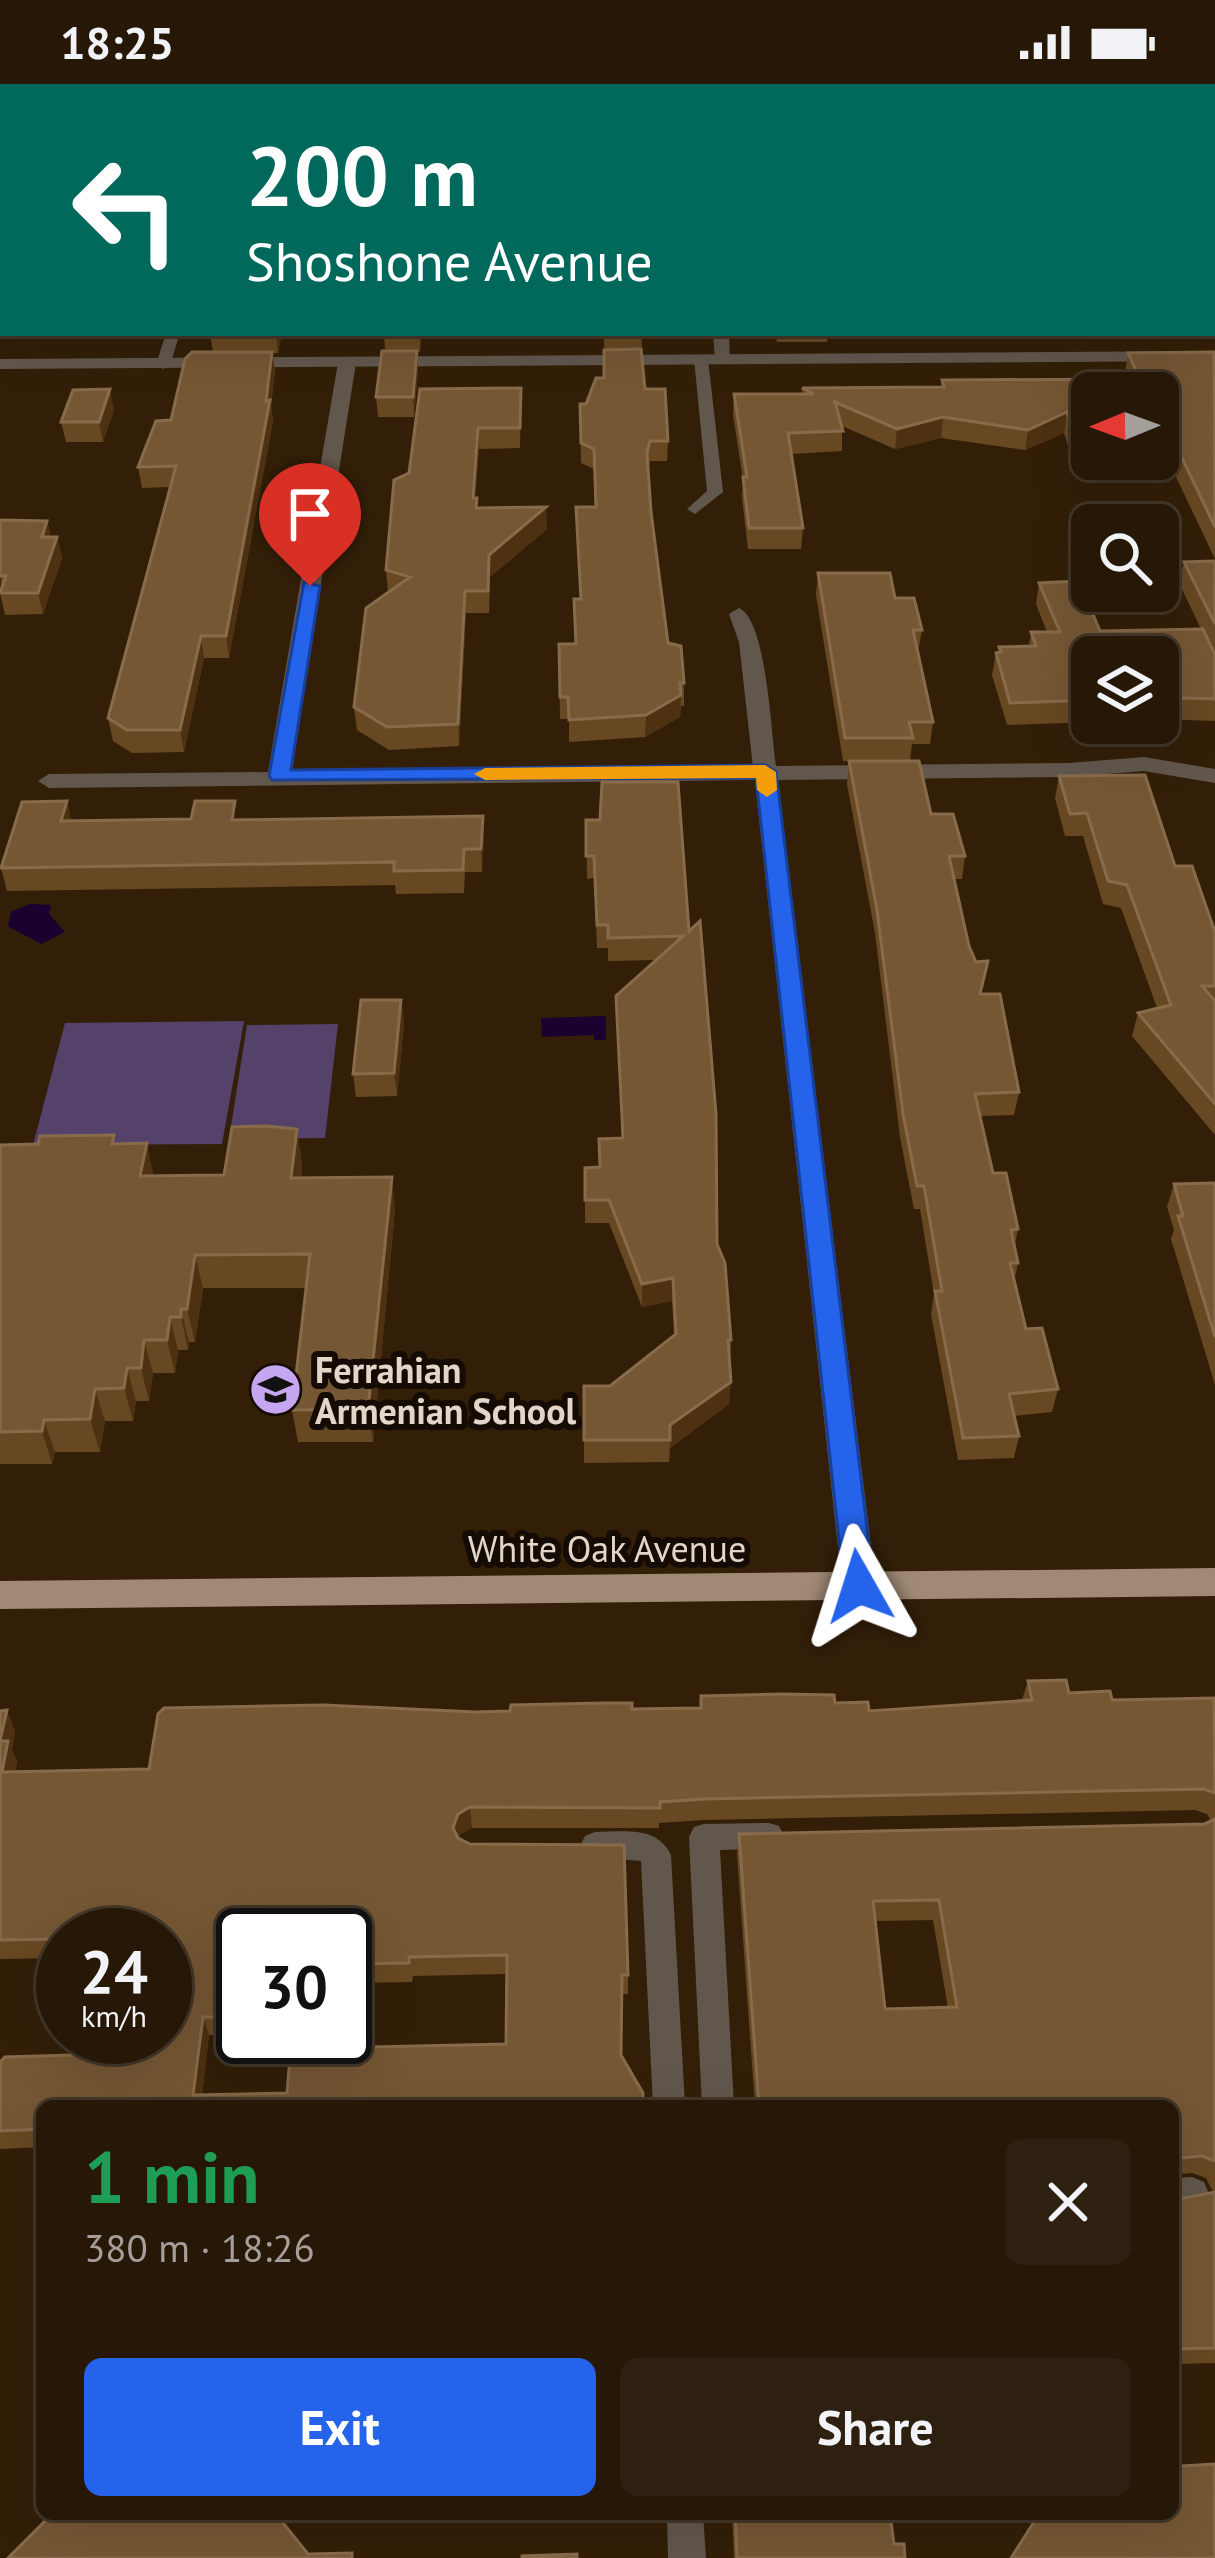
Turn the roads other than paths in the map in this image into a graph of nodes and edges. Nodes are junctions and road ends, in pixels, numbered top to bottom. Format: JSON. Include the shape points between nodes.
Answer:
{"nodes":[{"id":1,"x":172,"y":336,"type":"edge"},
{"id":2,"x":721,"y":336,"type":"edge"},
{"id":3,"x":1215,"y":356,"type":"edge"},
{"id":4,"x":701,"y":359,"type":"junction"},
{"id":5,"x":724,"y":359,"type":"junction"},
{"id":6,"x":347,"y":363,"type":"junction"},
{"id":7,"x":0,"y":364,"type":"edge"},
{"id":8,"x":163,"y":365,"type":"junction"},
{"id":9,"x":695,"y":509,"type":"dead end"},
{"id":10,"x":739,"y":614,"type":"dead end"},
{"id":11,"x":765,"y":772,"type":"junction"},
{"id":12,"x":280,"y":776,"type":"junction"},
{"id":13,"x":1215,"y":776,"type":"edge"},
{"id":14,"x":49,"y":781,"type":"dead end"},
{"id":15,"x":1215,"y":1582,"type":"edge"},
{"id":16,"x":859,"y":1586,"type":"junction"},
{"id":17,"x":0,"y":1595,"type":"edge"},
{"id":18,"x":798,"y":1835,"type":"edge"},
{"id":19,"x":560,"y":1846,"type":"edge"},
{"id":20,"x":668,"y":2094,"type":"edge"},
{"id":21,"x":718,"y":2100,"type":"edge"},
{"id":22,"x":685,"y":2520,"type":"edge"},
{"id":23,"x":687,"y":2558,"type":"edge"}],
"edges":[{"from":1,"to":8,"type":"lane"},
{"from":2,"to":5,"type":"street"},
{"from":3,"to":5,"type":"street"},
{"from":4,"to":5,"type":"street"},
{"from":4,"to":6,"type":"street"},
{"from":4,"to":9,"type":"lane","via":[[715,492]]},
{"from":6,"to":8,"type":"street"},
{"from":6,"to":12,"type":"street"},
{"from":7,"to":8,"type":"street"},
{"from":10,"to":11,"type":"street"},
{"from":11,"to":12,"type":"street"},
{"from":11,"to":13,"type":"street","via":[[1144,764]]},
{"from":11,"to":16,"type":"street"},
{"from":12,"to":14,"type":"street"},
{"from":15,"to":16,"type":"main road","name":"White Oak Avenue"},
{"from":16,"to":17,"type":"main road","name":"White Oak Avenue"},
{"from":18,"to":21,"type":"lane","via":[[704,1837]]},
{"from":19,"to":20,"type":"lane","via":[[646,1846],[656,1856]]},
{"from":22,"to":23,"type":"lane"}]}
